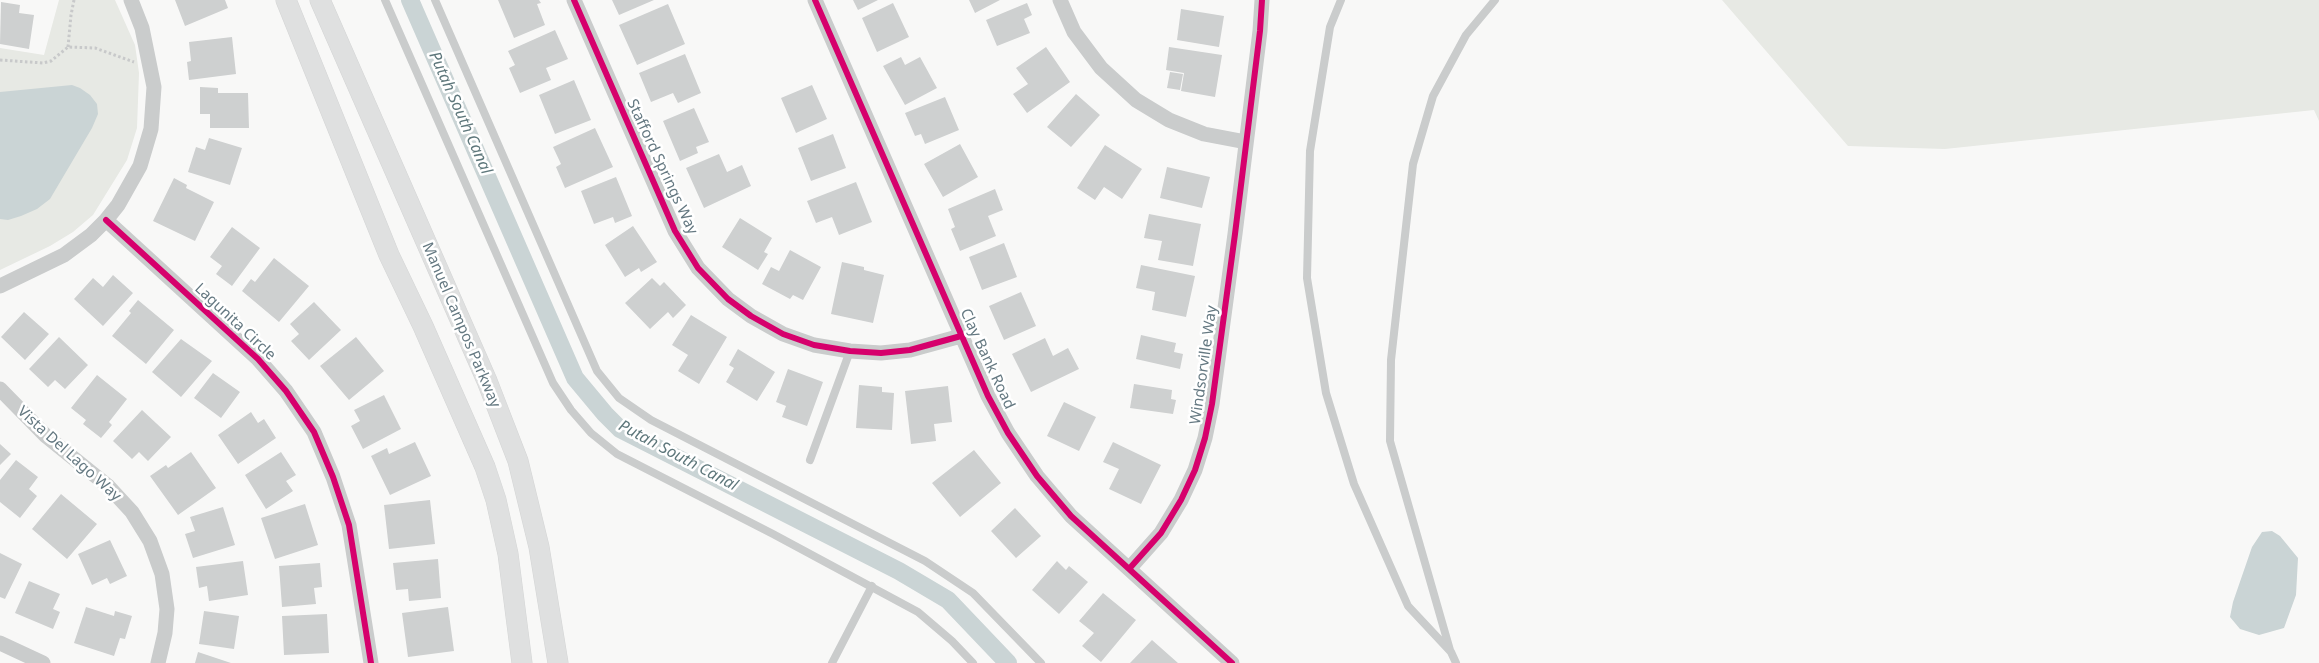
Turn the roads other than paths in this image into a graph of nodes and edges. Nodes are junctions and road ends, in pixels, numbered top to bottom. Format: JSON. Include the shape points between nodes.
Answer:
{"nodes":[{"id":1,"x":130,"y":0,"type":"edge"},
{"id":2,"x":286,"y":0,"type":"edge"},
{"id":3,"x":320,"y":0,"type":"edge"},
{"id":4,"x":385,"y":0,"type":"edge"},
{"id":5,"x":434,"y":0,"type":"edge"},
{"id":6,"x":574,"y":0,"type":"edge"},
{"id":7,"x":815,"y":0,"type":"edge"},
{"id":8,"x":1060,"y":0,"type":"edge"},
{"id":9,"x":1262,"y":0,"type":"edge"},
{"id":10,"x":1341,"y":0,"type":"edge"},
{"id":11,"x":1495,"y":0,"type":"edge"},
{"id":12,"x":1246,"y":142,"type":"junction"},
{"id":13,"x":106,"y":220,"type":"junction"},
{"id":14,"x":0,"y":286,"type":"edge"},
{"id":15,"x":961,"y":336,"type":"junction"},
{"id":16,"x":850,"y":352,"type":"junction"},
{"id":17,"x":0,"y":389,"type":"edge"},
{"id":18,"x":810,"y":460,"type":"dead end"},
{"id":19,"x":1128,"y":569,"type":"junction"},
{"id":20,"x":872,"y":586,"type":"junction"},
{"id":21,"x":0,"y":644,"type":"edge"},
{"id":22,"x":1451,"y":652,"type":"junction"},
{"id":23,"x":42,"y":663,"type":"edge"},
{"id":24,"x":158,"y":663,"type":"edge"},
{"id":25,"x":371,"y":663,"type":"edge"},
{"id":26,"x":522,"y":663,"type":"edge"},
{"id":27,"x":558,"y":663,"type":"edge"},
{"id":28,"x":832,"y":663,"type":"edge"},
{"id":29,"x":973,"y":663,"type":"edge"},
{"id":30,"x":1041,"y":663,"type":"edge"},
{"id":31,"x":1232,"y":663,"type":"edge"},
{"id":32,"x":1456,"y":663,"type":"edge"}],
"edges":[{"from":1,"to":13,"type":"street","via":[[142,28],[150,61],[154,87],[151,129],[140,166]]},
{"from":2,"to":26,"type":"main road","via":[[389,254],[485,467],[508,554]]},
{"from":3,"to":27,"type":"main road","name":"Manuel Campos Parkway","via":[[487,381],[518,460],[539,547]]},
{"from":4,"to":20,"type":"lane","via":[[512,294],[553,383],[570,410],[590,433],[617,454]]},
{"from":5,"to":30,"type":"lane","via":[[597,371],[619,398],[651,420],[925,561],[973,593]]},
{"from":6,"to":16,"type":"street","name":"Stafford Springs Way","via":[[675,231],[698,268],[728,299],[782,334]]},
{"from":7,"to":15,"type":"street","name":"Clay Bank Road"},
{"from":8,"to":12,"type":"street","via":[[1074,32],[1100,68],[1136,100],[1169,120],[1204,134]]},
{"from":9,"to":12,"type":"street","name":"Windsorville Way"},
{"from":10,"to":22,"type":"lane","via":[[1330,27],[1310,151],[1307,278],[1326,393],[1354,484],[1408,606]]},
{"from":11,"to":22,"type":"lane","via":[[1466,35],[1433,96],[1413,164],[1391,360],[1390,441]]},
{"from":12,"to":19,"type":"street","name":"Windsorville Way","via":[[1205,438],[1181,500],[1160,533]]},
{"from":13,"to":14,"type":"street","via":[[64,255]]},
{"from":13,"to":25,"type":"street","name":"Lagunita Circle","via":[[258,359],[286,391],[314,432],[334,477],[349,526]]},
{"from":15,"to":16,"type":"street","name":"Stafford Springs Way","via":[[910,350]]},
{"from":15,"to":19,"type":"street","name":"Clay Bank Road","via":[[1008,433],[1037,476],[1071,516]]},
{"from":16,"to":18,"type":"lane"},
{"from":17,"to":24,"type":"street","name":"Vista Del Lago Way","via":[[46,436],[108,486],[132,512],[150,541],[162,574],[167,609],[166,633]]},
{"from":19,"to":31,"type":"street","name":"Clay Bank Road"},
{"from":20,"to":28,"type":"lane"},
{"from":20,"to":29,"type":"lane","via":[[918,612]]},
{"from":21,"to":23,"type":"street"},
{"from":22,"to":32,"type":"lane"}]}
